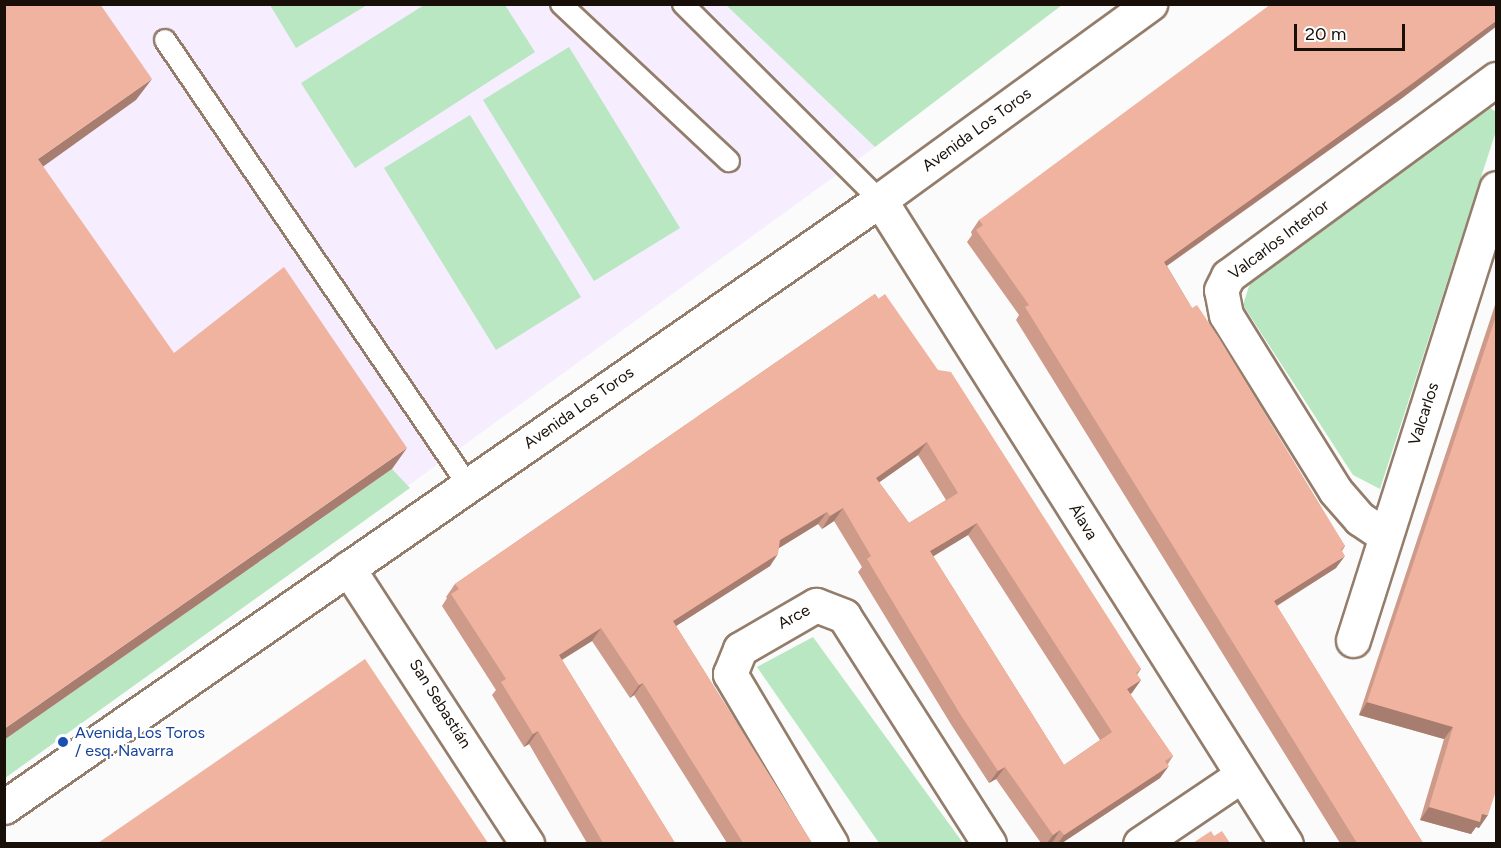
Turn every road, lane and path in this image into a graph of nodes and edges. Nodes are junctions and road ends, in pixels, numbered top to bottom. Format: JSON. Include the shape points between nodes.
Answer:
{"nodes":[{"id":1,"x":561,"y":4,"type":"edge"},
{"id":2,"x":683,"y":4,"type":"edge"},
{"id":3,"x":1150,"y":4,"type":"edge"},
{"id":4,"x":165,"y":40,"type":"dead end"},
{"id":5,"x":1497,"y":79,"type":"edge"},
{"id":6,"x":729,"y":161,"type":"dead end"},
{"id":7,"x":1497,"y":188,"type":"edge"},
{"id":8,"x":880,"y":200,"type":"junction"},
{"id":9,"x":468,"y":485,"type":"junction"},
{"id":10,"x":1384,"y":535,"type":"junction"},
{"id":11,"x":348,"y":568,"type":"junction"},
{"id":12,"x":1353,"y":640,"type":"dead end"},
{"id":13,"x":1242,"y":775,"type":"junction"},
{"id":14,"x":4,"y":807,"type":"edge"},
{"id":15,"x":527,"y":843,"type":"edge"},
{"id":16,"x":831,"y":843,"type":"edge"},
{"id":17,"x":989,"y":843,"type":"edge"},
{"id":18,"x":1140,"y":843,"type":"edge"},
{"id":19,"x":1286,"y":843,"type":"edge"}],
"edges":[{"from":1,"to":6,"type":"lane"},
{"from":2,"to":8,"type":"lane"},
{"from":3,"to":8,"type":"street","name":"Avenida Los Toros"},
{"from":4,"to":9,"type":"lane"},
{"from":5,"to":10,"type":"street","name":"Valcarlos Interior","via":[[1228,276],[1221,291],[1226,315],[1335,490],[1360,519]]},
{"from":7,"to":10,"type":"street","name":"Valcarlos"},
{"from":8,"to":9,"type":"street","name":"Avenida Los Toros"},
{"from":8,"to":13,"type":"street","name":"Álava"},
{"from":9,"to":11,"type":"street","name":"Avenida Los Toros"},
{"from":10,"to":12,"type":"street","name":"Valcarlos"},
{"from":11,"to":14,"type":"street","name":"Avenida Los Toros"},
{"from":11,"to":15,"type":"street","name":"San Sebastián"},
{"from":13,"to":18,"type":"street"},
{"from":13,"to":19,"type":"street","name":"Álava"},
{"from":16,"to":17,"type":"street","name":"Arce","via":[[730,674],[740,649],[816,605],[844,616]]}]}
